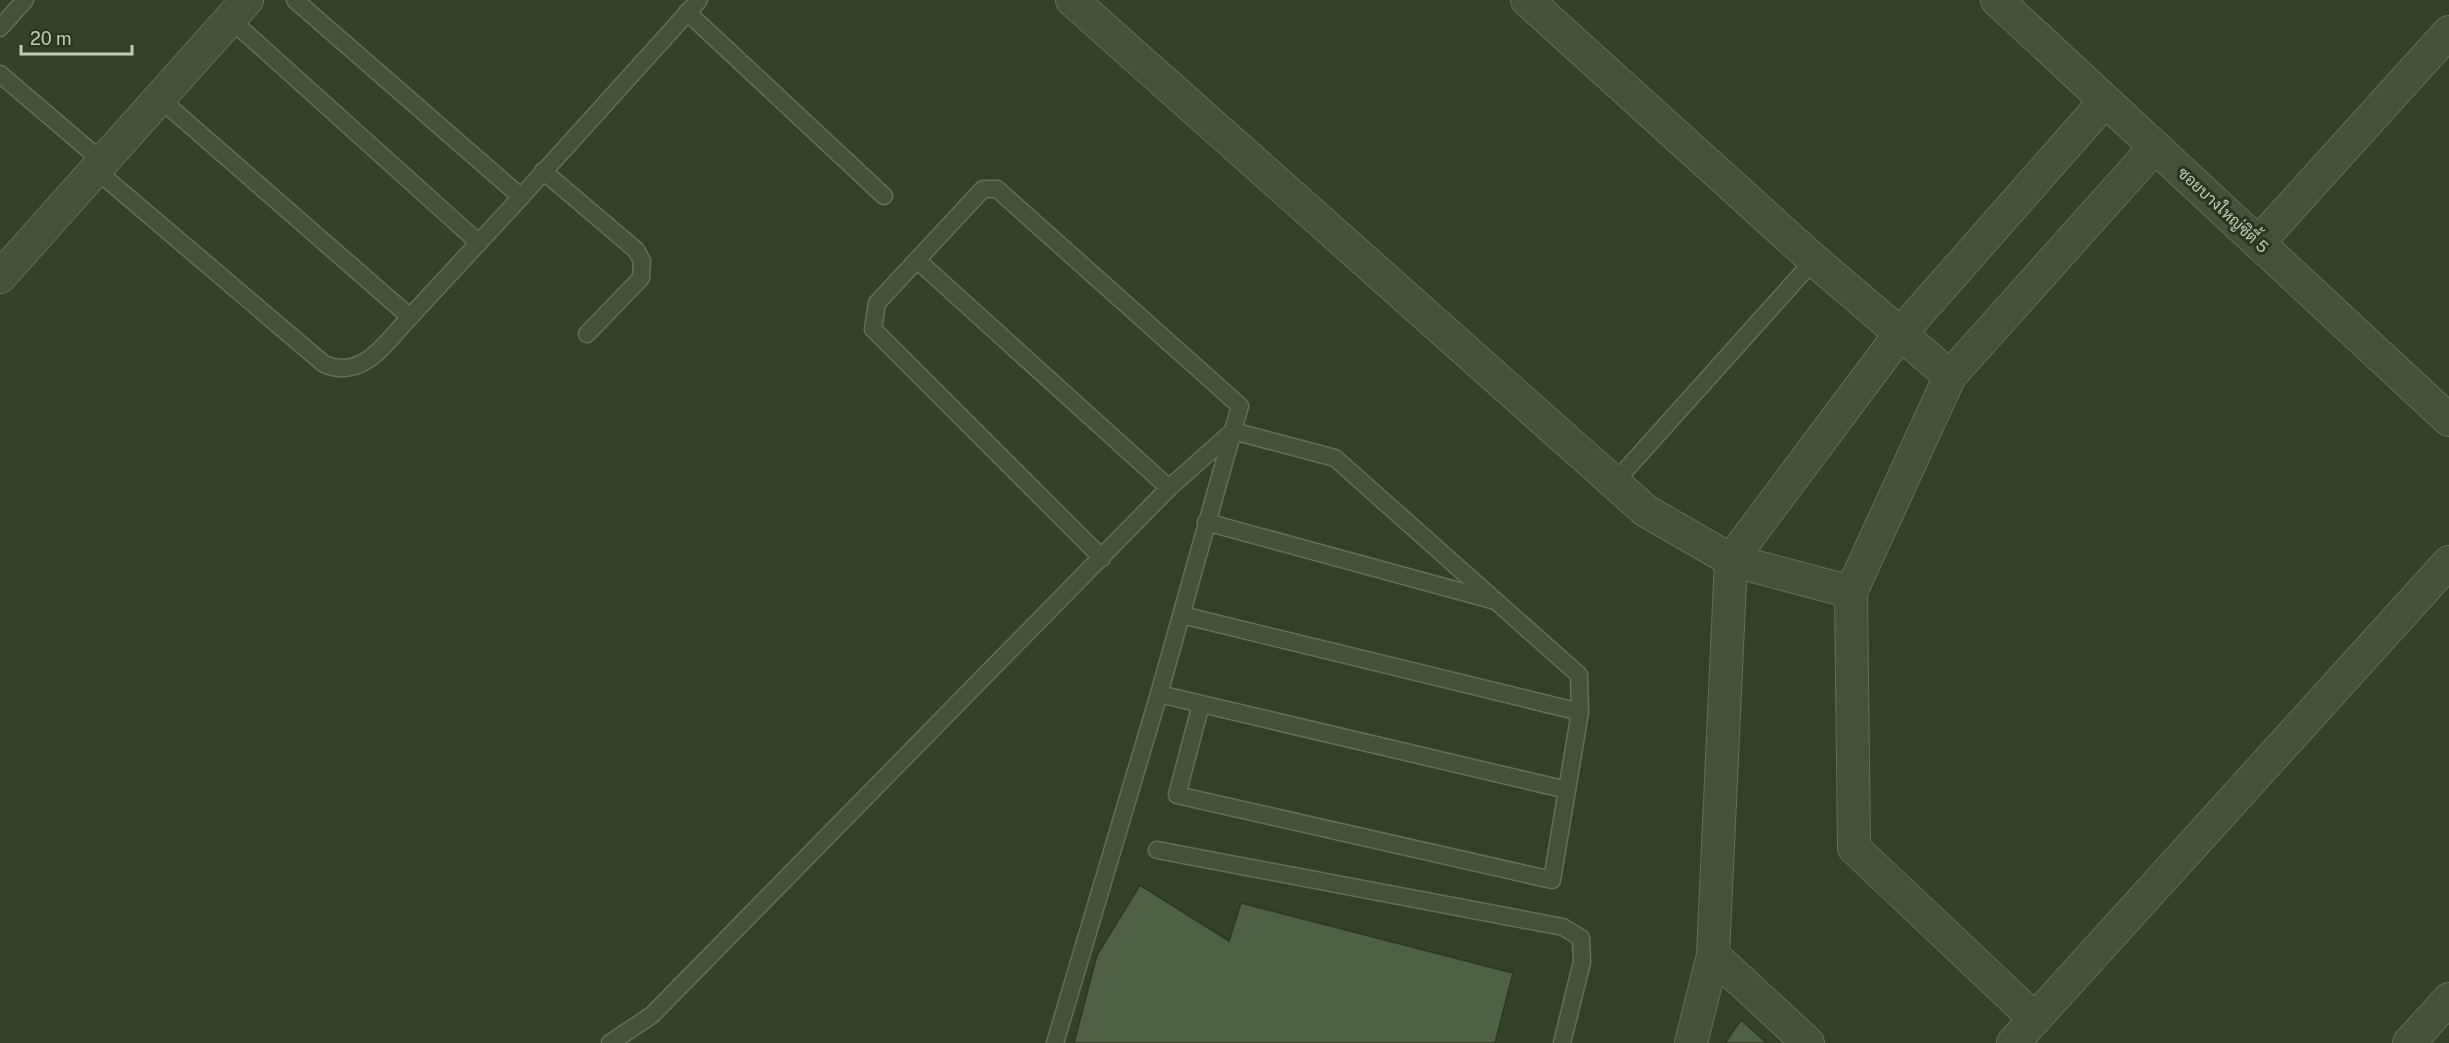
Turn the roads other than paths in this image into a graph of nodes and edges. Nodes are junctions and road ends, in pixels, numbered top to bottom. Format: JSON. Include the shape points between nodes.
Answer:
{"nodes":[{"id":1,"x":25,"y":0,"type":"edge"},
{"id":2,"x":295,"y":0,"type":"edge"},
{"id":3,"x":1072,"y":0,"type":"edge"},
{"id":4,"x":1527,"y":0,"type":"edge"},
{"id":5,"x":1997,"y":0,"type":"edge"},
{"id":6,"x":693,"y":6,"type":"edge"},
{"id":7,"x":238,"y":10,"type":"edge"},
{"id":8,"x":0,"y":28,"type":"edge"},
{"id":9,"x":2449,"y":32,"type":"edge"},
{"id":10,"x":0,"y":74,"type":"edge"},
{"id":11,"x":159,"y":98,"type":"junction"},
{"id":12,"x":2105,"y":101,"type":"junction"},
{"id":13,"x":2155,"y":147,"type":"junction"},
{"id":14,"x":99,"y":166,"type":"junction"},
{"id":15,"x":543,"y":171,"type":"junction"},
{"id":16,"x":884,"y":196,"type":"dead end"},
{"id":17,"x":521,"y":197,"type":"junction"},
{"id":18,"x":479,"y":243,"type":"junction"},
{"id":19,"x":2258,"y":243,"type":"junction"},
{"id":20,"x":917,"y":260,"type":"junction"},
{"id":21,"x":1814,"y":260,"type":"junction"},
{"id":22,"x":0,"y":277,"type":"edge"},
{"id":23,"x":410,"y":317,"type":"junction"},
{"id":24,"x":587,"y":334,"type":"dead end"},
{"id":25,"x":1900,"y":334,"type":"junction"},
{"id":26,"x":1950,"y":376,"type":"junction"},
{"id":27,"x":2449,"y":420,"type":"edge"},
{"id":28,"x":1233,"y":431,"type":"junction"},
{"id":29,"x":1614,"y":483,"type":"junction"},
{"id":30,"x":1169,"y":488,"type":"junction"},
{"id":31,"x":1206,"y":522,"type":"junction"},
{"id":32,"x":1101,"y":558,"type":"junction"},
{"id":33,"x":1731,"y":560,"type":"junction"},
{"id":34,"x":2449,"y":562,"type":"edge"},
{"id":35,"x":1851,"y":592,"type":"junction"},
{"id":36,"x":1496,"y":601,"type":"junction"},
{"id":37,"x":1182,"y":615,"type":"junction"},
{"id":38,"x":1159,"y":694,"type":"junction"},
{"id":39,"x":1201,"y":704,"type":"junction"},
{"id":40,"x":1580,"y":712,"type":"junction"},
{"id":41,"x":1566,"y":790,"type":"junction"},
{"id":42,"x":1157,"y":850,"type":"dead end"},
{"id":43,"x":1713,"y":955,"type":"junction"},
{"id":44,"x":2449,"y":999,"type":"edge"},
{"id":45,"x":2035,"y":1019,"type":"junction"},
{"id":46,"x":610,"y":1043,"type":"edge"},
{"id":47,"x":1055,"y":1043,"type":"edge"},
{"id":48,"x":1562,"y":1043,"type":"edge"},
{"id":49,"x":1691,"y":1043,"type":"edge"},
{"id":50,"x":1808,"y":1043,"type":"edge"},
{"id":51,"x":2013,"y":1043,"type":"edge"},
{"id":52,"x":2409,"y":1043,"type":"edge"}],
"edges":[{"from":1,"to":8,"type":"lane"},
{"from":2,"to":17,"type":"lane"},
{"from":3,"to":29,"type":"street"},
{"from":4,"to":21,"type":"street"},
{"from":5,"to":12,"type":"street","name":"ซอยบางใหญ่ซิตี้ 5"},
{"from":6,"to":15,"type":"lane"},
{"from":6,"to":16,"type":"lane"},
{"from":7,"to":11,"type":"street"},
{"from":7,"to":18,"type":"lane"},
{"from":9,"to":19,"type":"street"},
{"from":10,"to":14,"type":"lane"},
{"from":11,"to":14,"type":"street"},
{"from":11,"to":23,"type":"lane"},
{"from":12,"to":13,"type":"street","name":"ซอยบางใหญ่ซิตี้ 5"},
{"from":12,"to":25,"type":"street"},
{"from":13,"to":19,"type":"street","name":"ซอยบางใหญ่ซิตี้ 5"},
{"from":13,"to":26,"type":"street"},
{"from":14,"to":22,"type":"street"},
{"from":14,"to":23,"type":"lane","via":[[324,364],[345,369],[363,365]]},
{"from":15,"to":17,"type":"lane"},
{"from":15,"to":24,"type":"lane","via":[[636,250],[642,261],[641,278]]},
{"from":17,"to":18,"type":"lane"},
{"from":18,"to":23,"type":"lane"},
{"from":19,"to":27,"type":"street","name":"ซอยบางใหญ่ซิตี้ 5"},
{"from":20,"to":28,"type":"lane","via":[[982,189],[997,189],[1240,406]]},
{"from":20,"to":30,"type":"lane"},
{"from":20,"to":32,"type":"lane","via":[[877,303],[873,329]]},
{"from":21,"to":25,"type":"street"},
{"from":21,"to":29,"type":"lane"},
{"from":25,"to":26,"type":"street"},
{"from":25,"to":33,"type":"street"},
{"from":26,"to":35,"type":"street"},
{"from":28,"to":30,"type":"lane"},
{"from":28,"to":31,"type":"lane"},
{"from":28,"to":36,"type":"lane","via":[[1335,458]]},
{"from":29,"to":33,"type":"street","via":[[1646,511]]},
{"from":30,"to":32,"type":"lane"},
{"from":31,"to":36,"type":"lane"},
{"from":31,"to":37,"type":"lane"},
{"from":32,"to":46,"type":"lane","via":[[652,1015]]},
{"from":33,"to":35,"type":"street"},
{"from":33,"to":43,"type":"street"},
{"from":34,"to":45,"type":"street"},
{"from":35,"to":45,"type":"street","via":[[1854,848]]},
{"from":36,"to":40,"type":"lane","via":[[1580,675]]},
{"from":37,"to":38,"type":"lane"},
{"from":37,"to":40,"type":"lane"},
{"from":38,"to":39,"type":"lane"},
{"from":38,"to":47,"type":"lane"},
{"from":39,"to":41,"type":"lane"},
{"from":39,"to":41,"type":"lane","via":[[1177,795],[1552,880]]},
{"from":40,"to":41,"type":"lane"},
{"from":42,"to":48,"type":"lane","via":[[1563,927],[1581,938],[1582,962]]},
{"from":43,"to":49,"type":"street"},
{"from":43,"to":50,"type":"street"},
{"from":44,"to":52,"type":"street"},
{"from":45,"to":51,"type":"street"}]}
